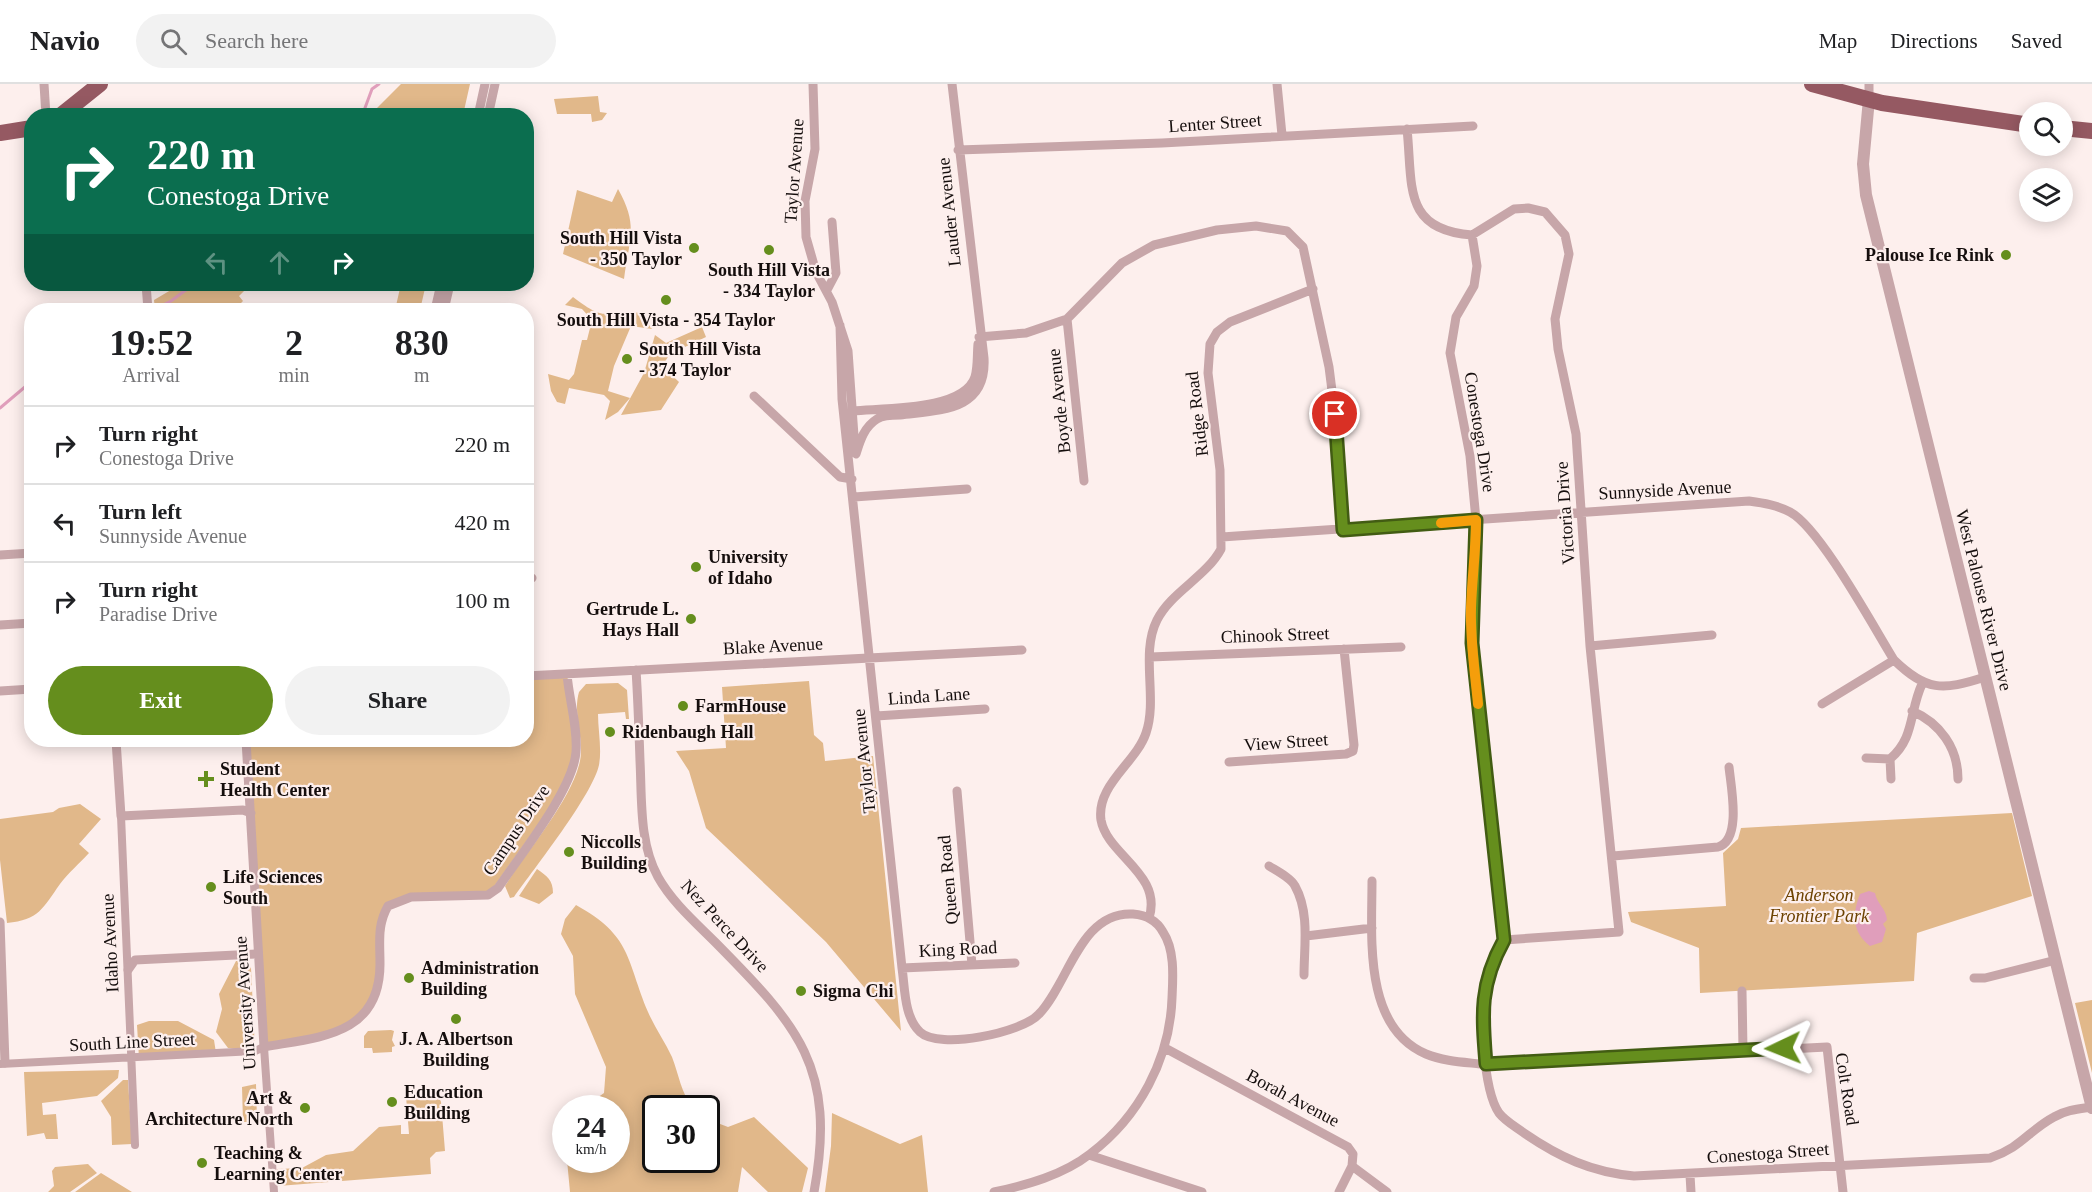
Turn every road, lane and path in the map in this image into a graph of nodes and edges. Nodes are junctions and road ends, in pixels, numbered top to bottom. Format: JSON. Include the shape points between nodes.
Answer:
{"nodes":[{"id":1,"x":44,"y":84,"type":"edge"},
{"id":2,"x":100,"y":84,"type":"edge"},
{"id":3,"x":486,"y":84,"type":"edge"},
{"id":4,"x":495,"y":84,"type":"edge"},
{"id":5,"x":813,"y":84,"type":"edge"},
{"id":6,"x":952,"y":84,"type":"edge"},
{"id":7,"x":1277,"y":84,"type":"edge"},
{"id":8,"x":1812,"y":84,"type":"edge"},
{"id":9,"x":1869,"y":92,"type":"edge"},
{"id":10,"x":46,"y":108,"type":"edge"},
{"id":11,"x":70,"y":108,"type":"edge"},
{"id":12,"x":480,"y":108,"type":"edge"},
{"id":13,"x":490,"y":108,"type":"edge"},
{"id":14,"x":2019,"y":123,"type":"edge"},
{"id":15,"x":1473,"y":126,"type":"dead end"},
{"id":16,"x":24,"y":129,"type":"edge"},
{"id":17,"x":1407,"y":129,"type":"junction"},
{"id":18,"x":2073,"y":129,"type":"edge"},
{"id":19,"x":2088,"y":131,"type":"edge"},
{"id":20,"x":0,"y":133,"type":"edge"},
{"id":21,"x":1282,"y":135,"type":"junction"},
{"id":22,"x":958,"y":150,"type":"junction"},
{"id":23,"x":832,"y":222,"type":"dead end"},
{"id":24,"x":1472,"y":235,"type":"junction"},
{"id":25,"x":1313,"y":289,"type":"junction"},
{"id":26,"x":827,"y":290,"type":"junction"},
{"id":27,"x":1067,"y":319,"type":"junction"},
{"id":28,"x":840,"y":325,"type":"junction"},
{"id":29,"x":979,"y":337,"type":"junction"},
{"id":30,"x":754,"y":396,"type":"dead end"},
{"id":31,"x":853,"y":411,"type":"junction"},
{"id":32,"x":845,"y":431,"type":"junction"},
{"id":33,"x":856,"y":454,"type":"junction"},
{"id":34,"x":852,"y":479,"type":"junction"},
{"id":35,"x":1084,"y":481,"type":"dead end"},
{"id":36,"x":967,"y":489,"type":"dead end"},
{"id":37,"x":854,"y":497,"type":"junction"},
{"id":38,"x":1581,"y":511,"type":"junction"},
{"id":39,"x":1476,"y":520,"type":"junction"},
{"id":40,"x":1343,"y":530,"type":"junction"},
{"id":41,"x":1222,"y":537,"type":"junction"},
{"id":42,"x":24,"y":554,"type":"edge"},
{"id":43,"x":0,"y":555,"type":"edge"},
{"id":44,"x":24,"y":624,"type":"edge"},
{"id":45,"x":0,"y":625,"type":"edge"},
{"id":46,"x":1712,"y":635,"type":"dead end"},
{"id":47,"x":1590,"y":646,"type":"junction"},
{"id":48,"x":1401,"y":647,"type":"dead end"},
{"id":49,"x":1344,"y":649,"type":"junction"},
{"id":50,"x":1022,"y":650,"type":"dead end"},
{"id":51,"x":1150,"y":657,"type":"junction"},
{"id":52,"x":870,"y":659,"type":"junction"},
{"id":53,"x":1894,"y":660,"type":"junction"},
{"id":54,"x":636,"y":670,"type":"junction"},
{"id":55,"x":567,"y":674,"type":"junction"},
{"id":56,"x":534,"y":676,"type":"edge"},
{"id":57,"x":1985,"y":677,"type":"junction"},
{"id":58,"x":1922,"y":684,"type":"junction"},
{"id":59,"x":24,"y":690,"type":"edge"},
{"id":60,"x":0,"y":691,"type":"edge"},
{"id":61,"x":1822,"y":704,"type":"dead end"},
{"id":62,"x":985,"y":709,"type":"dead end"},
{"id":63,"x":1912,"y":711,"type":"junction"},
{"id":64,"x":876,"y":716,"type":"junction"},
{"id":65,"x":116,"y":747,"type":"edge"},
{"id":66,"x":246,"y":747,"type":"edge"},
{"id":67,"x":1866,"y":758,"type":"dead end"},
{"id":68,"x":1890,"y":759,"type":"junction"},
{"id":69,"x":1229,"y":762,"type":"dead end"},
{"id":70,"x":1730,"y":767,"type":"dead end"},
{"id":71,"x":1891,"y":779,"type":"dead end"},
{"id":72,"x":1958,"y":779,"type":"dead end"},
{"id":73,"x":957,"y":791,"type":"dead end"},
{"id":74,"x":251,"y":813,"type":"junction"},
{"id":75,"x":121,"y":816,"type":"junction"},
{"id":76,"x":1613,"y":856,"type":"junction"},
{"id":77,"x":1269,"y":866,"type":"dead end"},
{"id":78,"x":1372,"y":881,"type":"dead end"},
{"id":79,"x":1149,"y":918,"type":"junction"},
{"id":80,"x":0,"y":922,"type":"edge"},
{"id":81,"x":1372,"y":928,"type":"junction"},
{"id":82,"x":1306,"y":936,"type":"junction"},
{"id":83,"x":1504,"y":940,"type":"junction"},
{"id":84,"x":258,"y":954,"type":"junction"},
{"id":85,"x":2056,"y":960,"type":"junction"},
{"id":86,"x":1015,"y":963,"type":"dead end"},
{"id":87,"x":972,"y":965,"type":"junction"},
{"id":88,"x":902,"y":968,"type":"junction"},
{"id":89,"x":128,"y":970,"type":"junction"},
{"id":90,"x":1304,"y":975,"type":"dead end"},
{"id":91,"x":1974,"y":978,"type":"dead end"},
{"id":92,"x":1742,"y":991,"type":"dead end"},
{"id":93,"x":264,"y":1047,"type":"junction"},
{"id":94,"x":1165,"y":1048,"type":"junction"},
{"id":95,"x":1743,"y":1050,"type":"junction"},
{"id":96,"x":132,"y":1059,"type":"junction"},
{"id":97,"x":3,"y":1063,"type":"edge"},
{"id":98,"x":1486,"y":1064,"type":"junction"},
{"id":99,"x":2092,"y":1108,"type":"edge"},
{"id":100,"x":135,"y":1145,"type":"dead end"},
{"id":101,"x":1089,"y":1155,"type":"junction"},
{"id":102,"x":1841,"y":1165,"type":"junction"},
{"id":103,"x":1352,"y":1166,"type":"junction"},
{"id":104,"x":1690,"y":1175,"type":"junction"},
{"id":105,"x":274,"y":1192,"type":"edge"},
{"id":106,"x":814,"y":1192,"type":"edge"},
{"id":107,"x":994,"y":1192,"type":"edge"},
{"id":108,"x":1202,"y":1192,"type":"edge"},
{"id":109,"x":1339,"y":1192,"type":"edge"},
{"id":110,"x":1388,"y":1192,"type":"edge"},
{"id":111,"x":1691,"y":1192,"type":"edge"},
{"id":112,"x":1843,"y":1192,"type":"edge"}],
"edges":[{"from":1,"to":10,"type":"street"},
{"from":2,"to":11,"type":"highway"},
{"from":3,"to":12,"type":"street"},
{"from":4,"to":13,"type":"street"},
{"from":5,"to":26,"type":"street","name":"Taylor Avenue","via":[[815,149],[805,201],[806,237],[816,272]]},
{"from":6,"to":22,"type":"street","name":"Lauder Avenue"},
{"from":7,"to":21,"type":"street"},
{"from":8,"to":9,"type":"highway"},
{"from":9,"to":14,"type":"highway","via":[[1973,118]]},
{"from":9,"to":57,"type":"street","name":"West Palouse River Drive","via":[[1863,164],[1866,195]]},
{"from":15,"to":17,"type":"street","name":"Lenter Street"},
{"from":16,"to":20,"type":"highway"},
{"from":17,"to":21,"type":"street","name":"Lenter Street"},
{"from":17,"to":24,"type":"street","via":[[1414,195],[1420,213],[1436,228]]},
{"from":18,"to":19,"type":"highway"},
{"from":21,"to":22,"type":"street","name":"Lenter Street"},
{"from":22,"to":29,"type":"street","name":"Lauder Avenue"},
{"from":23,"to":26,"type":"street","via":[[836,273]]},
{"from":24,"to":38,"type":"street","name":"Victoria Drive","via":[[1514,209],[1528,208],[1545,212],[1565,235],[1569,254],[1555,319],[1575,434]]},
{"from":24,"to":39,"type":"street","name":"Conestoga Drive","via":[[1477,266],[1474,286],[1456,317],[1450,353],[1470,456]]},
{"from":25,"to":27,"type":"street","via":[[1303,247],[1287,231],[1256,226],[1217,230],[1171,239],[1139,252],[1102,282]]},
{"from":25,"to":40,"type":"street","via":[[1338,438]]},
{"from":25,"to":41,"type":"street","name":"Ridge Road","via":[[1230,322],[1210,344],[1208,373],[1220,470]]},
{"from":26,"to":28,"type":"street","name":"Taylor Avenue"},
{"from":27,"to":29,"type":"street","via":[[1026,333]]},
{"from":27,"to":35,"type":"street","name":"Boyde Avenue"},
{"from":28,"to":31,"type":"street","name":"Taylor Avenue","via":[[848,351]]},
{"from":28,"to":32,"type":"street","name":"Taylor Avenue"},
{"from":29,"to":31,"type":"street","name":"Lauder Avenue","via":[[975,377],[966,391],[952,400]]},
{"from":29,"to":33,"type":"street","name":"Lauder Avenue","via":[[984,370],[981,381],[965,402],[942,410],[878,418],[863,434]]},
{"from":30,"to":34,"type":"street","via":[[840,477]]},
{"from":31,"to":32,"type":"street","name":"Taylor Avenue"},
{"from":31,"to":33,"type":"street","name":"Taylor Avenue"},
{"from":32,"to":34,"type":"street","name":"Taylor Avenue"},
{"from":33,"to":34,"type":"street","name":"Taylor Avenue"},
{"from":34,"to":37,"type":"street","name":"Taylor Avenue"},
{"from":36,"to":37,"type":"street"},
{"from":37,"to":52,"type":"street","name":"Taylor Avenue"},
{"from":38,"to":39,"type":"street","name":"Sunnyside Avenue"},
{"from":38,"to":47,"type":"street","name":"Victoria Drive"},
{"from":38,"to":53,"type":"street","name":"Sunnyside Avenue","via":[[1749,501],[1791,512],[1817,538]]},
{"from":39,"to":40,"type":"street","name":"Sunnyside Avenue"},
{"from":39,"to":83,"type":"street","name":"Conestoga Drive","via":[[1472,643]]},
{"from":40,"to":41,"type":"street","name":"Sunnyside Avenue"},
{"from":41,"to":51,"type":"street","name":"Ridge Road","via":[[1217,555],[1158,619]]},
{"from":42,"to":43,"type":"street"},
{"from":44,"to":45,"type":"street"},
{"from":46,"to":47,"type":"street"},
{"from":47,"to":76,"type":"street","name":"Victoria Drive"},
{"from":48,"to":49,"type":"street","name":"Chinook Street"},
{"from":49,"to":51,"type":"street","name":"Chinook Street"},
{"from":49,"to":69,"type":"street","name":"View Street","via":[[1353,751]]},
{"from":50,"to":52,"type":"street","name":"Blake Avenue"},
{"from":51,"to":79,"type":"street","name":"Ridge Road","via":[[1147,731],[1106,793],[1101,812],[1104,829],[1149,888],[1153,900]]},
{"from":52,"to":54,"type":"street","name":"Blake Avenue"},
{"from":52,"to":64,"type":"street","name":"Taylor Avenue"},
{"from":53,"to":58,"type":"street","name":"Sunnyside Avenue"},
{"from":53,"to":61,"type":"street"},
{"from":54,"to":55,"type":"street","name":"Blake Avenue"},
{"from":54,"to":106,"type":"street","name":"Nez Perce Drive","via":[[641,791],[649,856],[658,878],[679,906],[771,998],[803,1048],[813,1072],[822,1117]]},
{"from":55,"to":56,"type":"street","name":"Blake Avenue"},
{"from":55,"to":93,"type":"street","name":"Campus Drive","via":[[576,735],[572,773],[498,888],[488,895],[411,897],[388,906],[379,930],[380,980],[367,1011],[343,1030]]},
{"from":57,"to":58,"type":"street","via":[[1952,685]]},
{"from":57,"to":85,"type":"street","name":"West Palouse River Drive"},
{"from":58,"to":63,"type":"street"},
{"from":59,"to":60,"type":"street"},
{"from":62,"to":64,"type":"street","name":"Linda Lane"},
{"from":63,"to":68,"type":"street","via":[[1907,741]]},
{"from":63,"to":72,"type":"street","via":[[1927,718],[1947,740]]},
{"from":64,"to":88,"type":"street","name":"Taylor Avenue"},
{"from":65,"to":75,"type":"street","name":"Idaho Avenue"},
{"from":66,"to":74,"type":"street","name":"University Avenue"},
{"from":67,"to":68,"type":"street"},
{"from":68,"to":71,"type":"street"},
{"from":70,"to":76,"type":"street","via":[[1733,830],[1728,842],[1718,847]]},
{"from":73,"to":87,"type":"street","name":"Queen Road"},
{"from":74,"to":75,"type":"street","via":[[243,810]]},
{"from":74,"to":84,"type":"street","name":"University Avenue"},
{"from":75,"to":89,"type":"street","name":"Idaho Avenue"},
{"from":76,"to":83,"type":"street","name":"Victoria Drive","via":[[1619,932]]},
{"from":77,"to":82,"type":"street","via":[[1295,884]]},
{"from":78,"to":81,"type":"street"},
{"from":79,"to":88,"type":"street","name":"Taylor Avenue","via":[[1124,913],[1098,926],[1048,1004],[1020,1028],[945,1039],[922,1035],[908,1010]]},
{"from":79,"to":94,"type":"street","via":[[1163,931],[1172,959],[1172,1007]]},
{"from":80,"to":97,"type":"street"},
{"from":81,"to":82,"type":"street"},
{"from":81,"to":98,"type":"street","via":[[1378,991],[1389,1022],[1427,1055]]},
{"from":82,"to":90,"type":"street"},
{"from":83,"to":98,"type":"street","via":[[1485,987]]},
{"from":84,"to":89,"type":"street","via":[[135,960]]},
{"from":84,"to":93,"type":"street","name":"University Avenue"},
{"from":85,"to":91,"type":"street"},
{"from":85,"to":99,"type":"street","name":"West Palouse River Drive"},
{"from":86,"to":87,"type":"street","name":"King Road"},
{"from":87,"to":88,"type":"street","name":"King Road"},
{"from":89,"to":96,"type":"street","name":"Idaho Avenue"},
{"from":92,"to":95,"type":"street"},
{"from":93,"to":96,"type":"street","name":"South Line Street","via":[[255,1051]]},
{"from":93,"to":105,"type":"street","name":"University Avenue"},
{"from":94,"to":101,"type":"street","via":[[1130,1114]]},
{"from":94,"to":103,"type":"street","name":"Borah Avenue","via":[[1348,1147],[1353,1154]]},
{"from":95,"to":98,"type":"street"},
{"from":95,"to":102,"type":"street","name":"Colt Road","via":[[1827,1047]]},
{"from":96,"to":97,"type":"street","name":"South Line Street"},
{"from":96,"to":100,"type":"street","name":"Idaho Avenue"},
{"from":98,"to":104,"type":"street","name":"Conestoga Street","via":[[1491,1098],[1500,1114],[1574,1163],[1610,1174]]},
{"from":99,"to":102,"type":"street","name":"Conestoga Street","via":[[2066,1111],[2019,1145],[1990,1158]]},
{"from":101,"to":107,"type":"street","via":[[1059,1172]]},
{"from":101,"to":108,"type":"street"},
{"from":102,"to":104,"type":"street","name":"Conestoga Street"},
{"from":102,"to":112,"type":"street","name":"Colt Road"},
{"from":103,"to":109,"type":"street"},
{"from":103,"to":110,"type":"street","name":"Borah Avenue"},
{"from":104,"to":111,"type":"street"}]}
